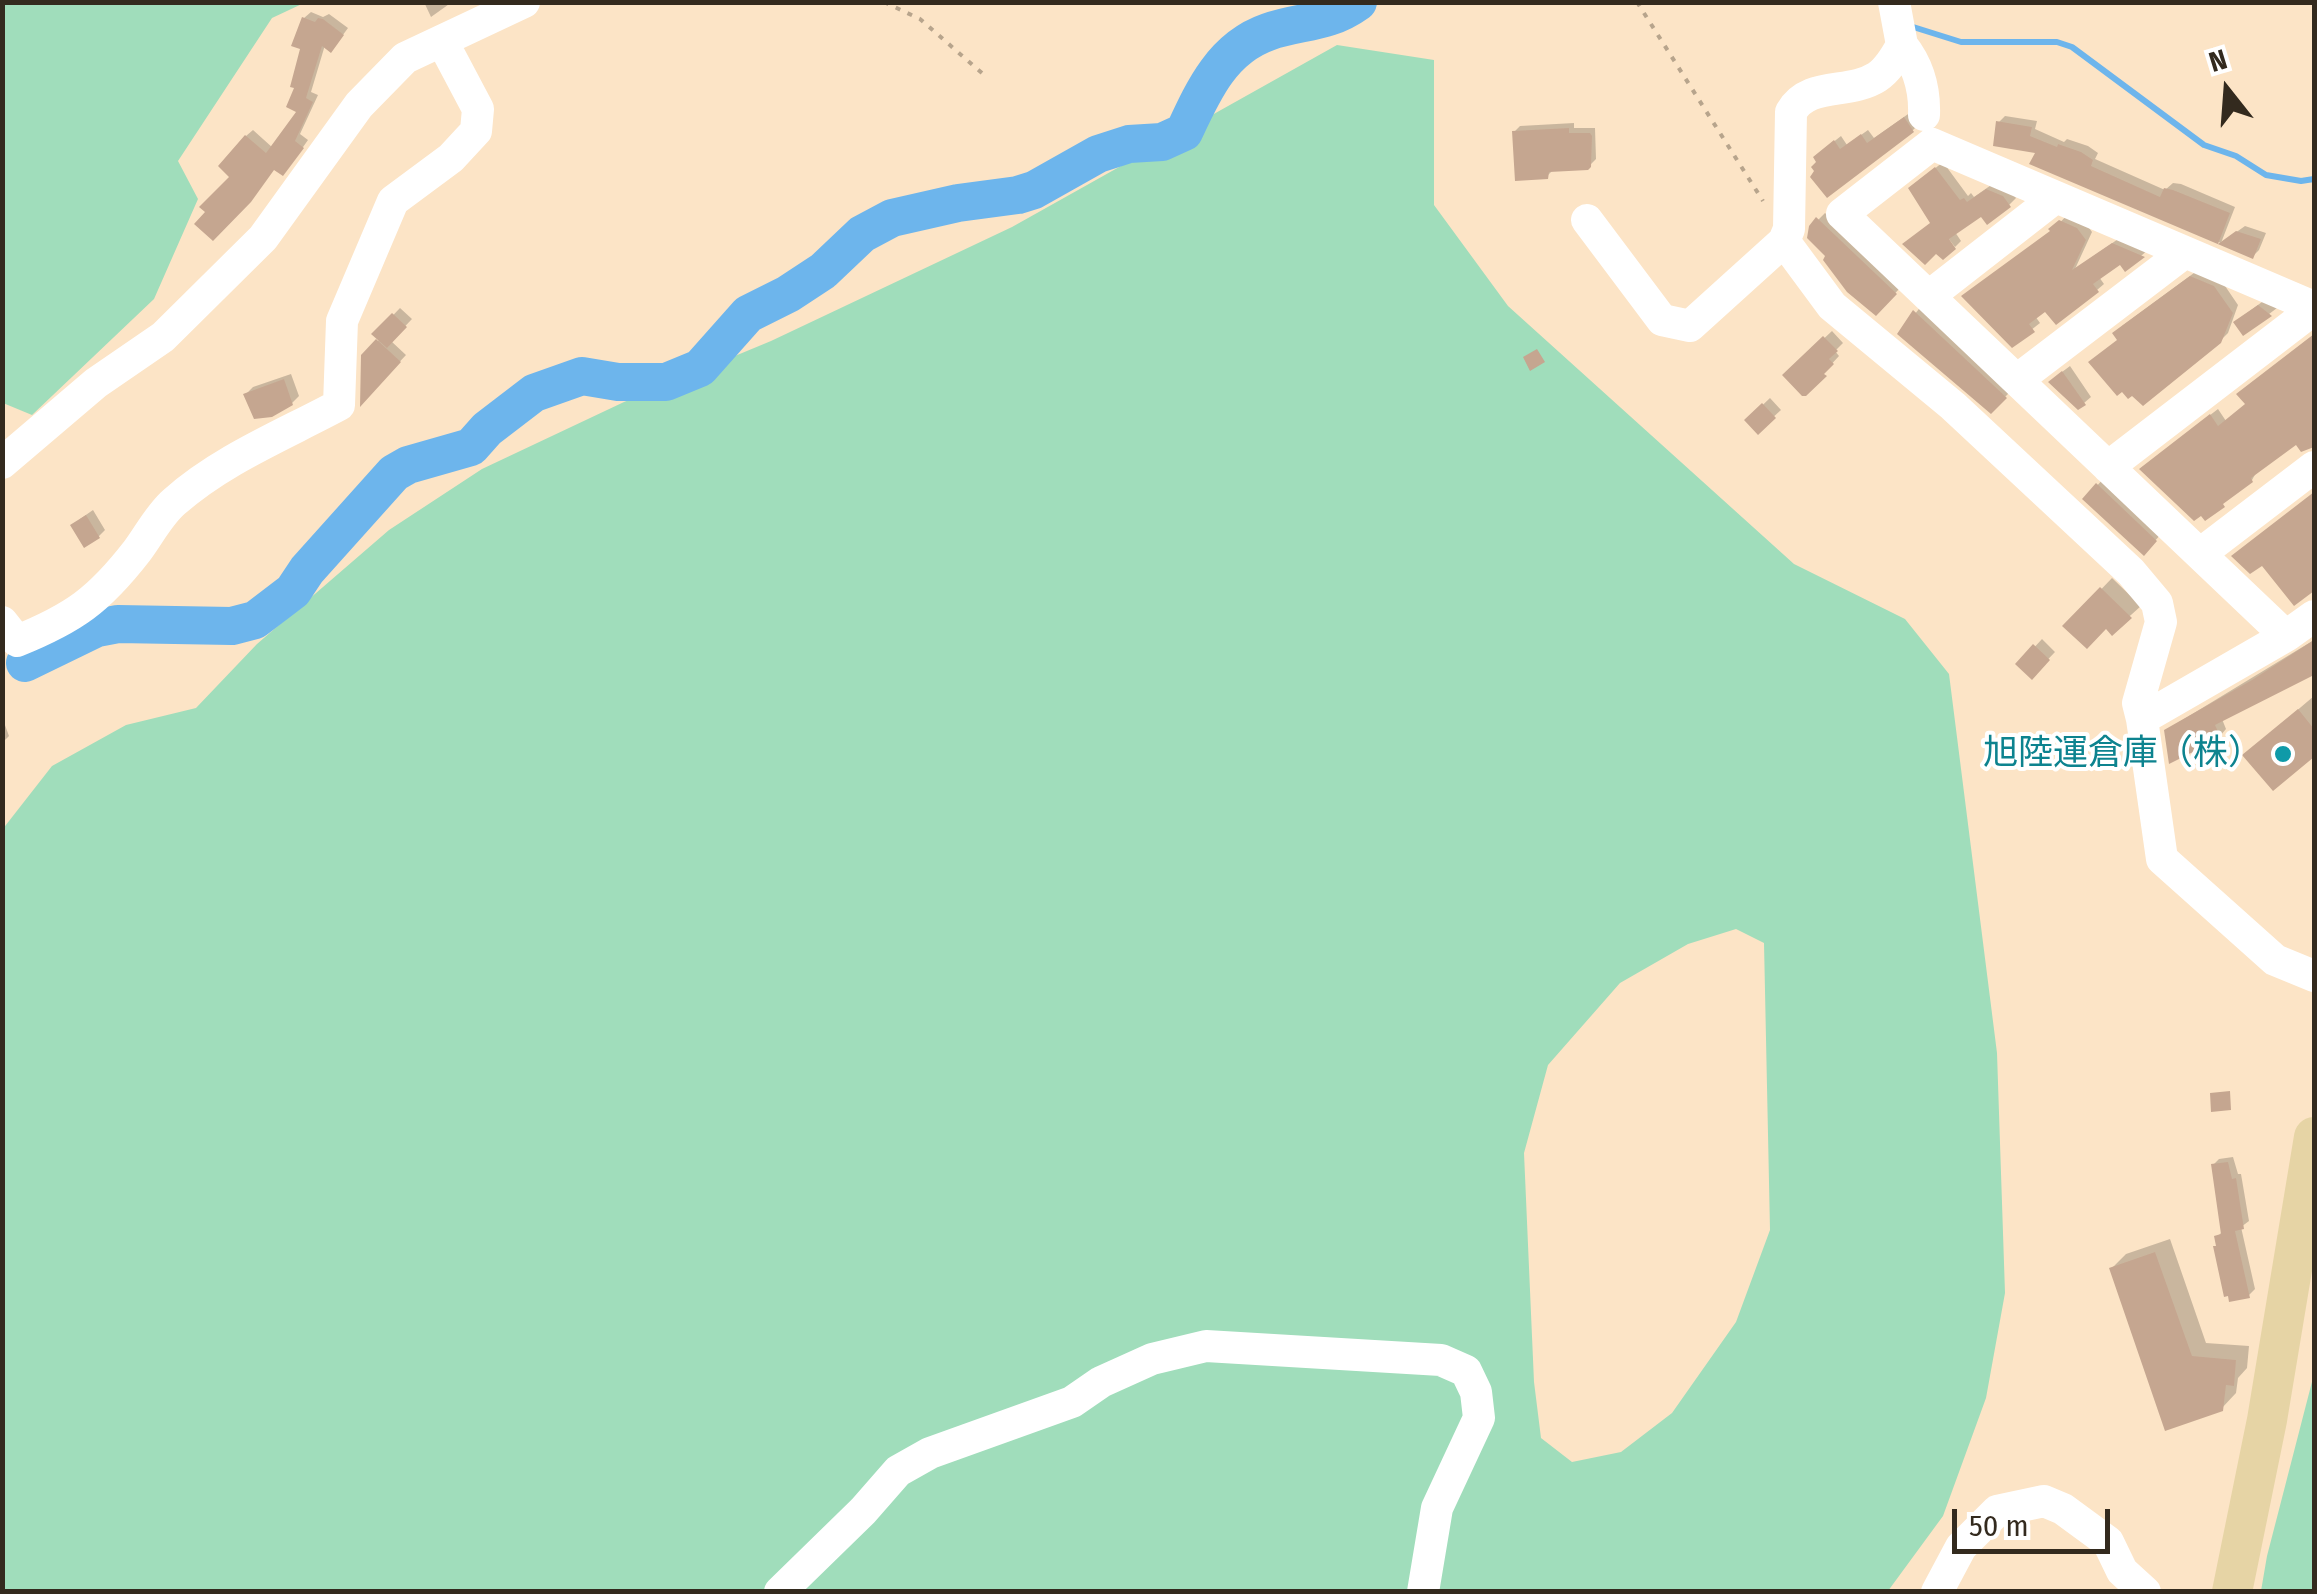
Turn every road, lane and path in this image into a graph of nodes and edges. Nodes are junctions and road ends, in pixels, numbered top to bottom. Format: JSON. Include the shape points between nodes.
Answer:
{"nodes":[{"id":1,"x":524,"y":2,"type":"edge"},
{"id":2,"x":884,"y":2,"type":"edge"},
{"id":3,"x":1637,"y":2,"type":"edge"},
{"id":4,"x":1894,"y":2,"type":"edge"},
{"id":5,"x":442,"y":40,"type":"junction"},
{"id":6,"x":1902,"y":45,"type":"junction"},
{"id":7,"x":983,"y":74,"type":"dead end"},
{"id":8,"x":1924,"y":115,"type":"dead end"},
{"id":9,"x":2056,"y":196,"type":"junction"},
{"id":10,"x":1588,"y":220,"type":"dead end"},
{"id":11,"x":1784,"y":241,"type":"junction"},
{"id":12,"x":2185,"y":252,"type":"junction"},
{"id":13,"x":1929,"y":296,"type":"junction"},
{"id":14,"x":2314,"y":308,"type":"edge"},
{"id":15,"x":2017,"y":380,"type":"junction"},
{"id":16,"x":2,"y":463,"type":"edge"},
{"id":17,"x":2314,"y":466,"type":"edge"},
{"id":18,"x":2108,"y":467,"type":"junction"},
{"id":19,"x":2200,"y":554,"type":"junction"},
{"id":20,"x":2314,"y":616,"type":"edge"},
{"id":21,"x":2286,"y":636,"type":"junction"},
{"id":22,"x":7,"y":637,"type":"edge"},
{"id":23,"x":2142,"y":719,"type":"junction"},
{"id":24,"x":2314,"y":976,"type":"edge"},
{"id":25,"x":2314,"y":1137,"type":"edge"},
{"id":26,"x":780,"y":1592,"type":"edge"},
{"id":27,"x":1422,"y":1592,"type":"edge"},
{"id":28,"x":1937,"y":1592,"type":"edge"},
{"id":29,"x":2145,"y":1592,"type":"edge"},
{"id":30,"x":2232,"y":1592,"type":"edge"}],
"edges":[{"from":1,"to":5,"type":"street"},
{"from":2,"to":7,"type":"path","via":[[920,19]]},
{"from":3,"to":11,"type":"path"},
{"from":4,"to":6,"type":"street"},
{"from":5,"to":16,"type":"street","via":[[404,58],[360,105],[263,238],[163,336]]},
{"from":5,"to":22,"type":"street","via":[[478,109],[476,131],[393,201],[342,321],[339,406],[218,468],[171,504],[90,603],[60,624]]},
{"from":6,"to":8,"type":"street","via":[[1914,60]]},
{"from":6,"to":11,"type":"street","via":[[1878,77],[1797,101]]},
{"from":9,"to":12,"type":"street"},
{"from":9,"to":13,"type":"street"},
{"from":9,"to":13,"type":"street","via":[[1932,144],[1842,214]]},
{"from":10,"to":11,"type":"street","via":[[1662,320],[1690,326]]},
{"from":11,"to":23,"type":"street","via":[[1832,306],[1954,406],[2157,603],[2161,622],[2138,703]]},
{"from":12,"to":14,"type":"street"},
{"from":12,"to":15,"type":"street"},
{"from":13,"to":15,"type":"street"},
{"from":14,"to":18,"type":"street"},
{"from":15,"to":18,"type":"street"},
{"from":17,"to":19,"type":"street"},
{"from":18,"to":19,"type":"street"},
{"from":19,"to":21,"type":"street"},
{"from":20,"to":21,"type":"street"},
{"from":21,"to":23,"type":"street"},
{"from":23,"to":24,"type":"street","via":[[2162,859],[2274,960]]},
{"from":25,"to":30,"type":"main road"},
{"from":26,"to":27,"type":"street","via":[[898,1471],[1072,1402],[1152,1359],[1206,1346],[1441,1360],[1466,1371],[1479,1418],[1438,1508]]},
{"from":28,"to":29,"type":"street","via":[[1961,1547],[1997,1510],[2044,1501],[2108,1542],[2122,1571]]}]}
